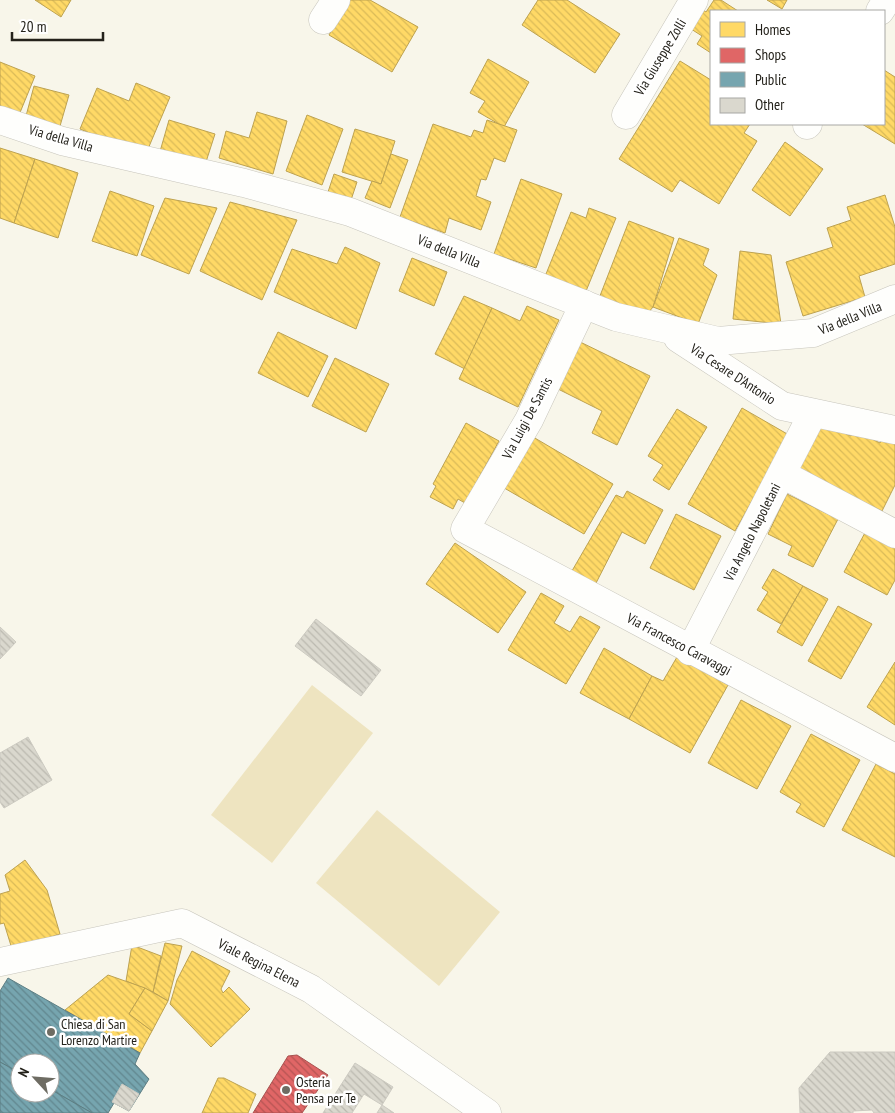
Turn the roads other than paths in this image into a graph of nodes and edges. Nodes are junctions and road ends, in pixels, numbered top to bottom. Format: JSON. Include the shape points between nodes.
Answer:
{"nodes":[{"id":1,"x":694,"y":0,"type":"edge"},
{"id":2,"x":889,"y":0,"type":"edge"},
{"id":3,"x":895,"y":3,"type":"edge"},
{"id":4,"x":881,"y":10,"type":"edge"},
{"id":5,"x":626,"y":115,"type":"dead end"},
{"id":6,"x":0,"y":120,"type":"edge"},
{"id":7,"x":895,"y":300,"type":"edge"},
{"id":8,"x":584,"y":304,"type":"junction"},
{"id":9,"x":662,"y":328,"type":"junction"},
{"id":10,"x":813,"y":413,"type":"junction"},
{"id":11,"x":895,"y":430,"type":"edge"},
{"id":12,"x":782,"y":474,"type":"junction"},
{"id":13,"x":465,"y":529,"type":"joint"},
{"id":14,"x":895,"y":534,"type":"edge"},
{"id":15,"x":690,"y":651,"type":"junction"},
{"id":16,"x":895,"y":758,"type":"edge"},
{"id":17,"x":0,"y":962,"type":"edge"},
{"id":18,"x":487,"y":1113,"type":"edge"}],
"edges":[{"from":1,"to":5,"type":"street","name":"Via Giuseppe Zolli"},
{"from":2,"to":3,"type":"street"},
{"from":2,"to":4,"type":"street"},
{"from":6,"to":8,"type":"street","name":"Via della Villa","via":[[62,141],[244,183],[350,212]]},
{"from":7,"to":9,"type":"street","name":"Via della Villa","via":[[813,333],[718,341]]},
{"from":8,"to":9,"type":"street","name":"Via della Villa","via":[[616,317]]},
{"from":8,"to":13,"type":"street","name":"Via Luigi De Santis","via":[[529,420]]},
{"from":9,"to":10,"type":"street","name":"Via Cesare D'Antonio","via":[[782,406]]},
{"from":10,"to":11,"type":"street","name":"Via Cesare D'Antonio"},
{"from":10,"to":12,"type":"street","name":"Via Angelo Napoletani"},
{"from":12,"to":14,"type":"street"},
{"from":12,"to":15,"type":"street","name":"Via Angelo Napoletani"},
{"from":13,"to":15,"type":"street","name":"Via Francesco Caravaggi"},
{"from":15,"to":16,"type":"street","name":"Via Francesco Caravaggi"},
{"from":17,"to":18,"type":"street","name":"Viale Regina Elena","via":[[182,923],[311,989]]}]}
